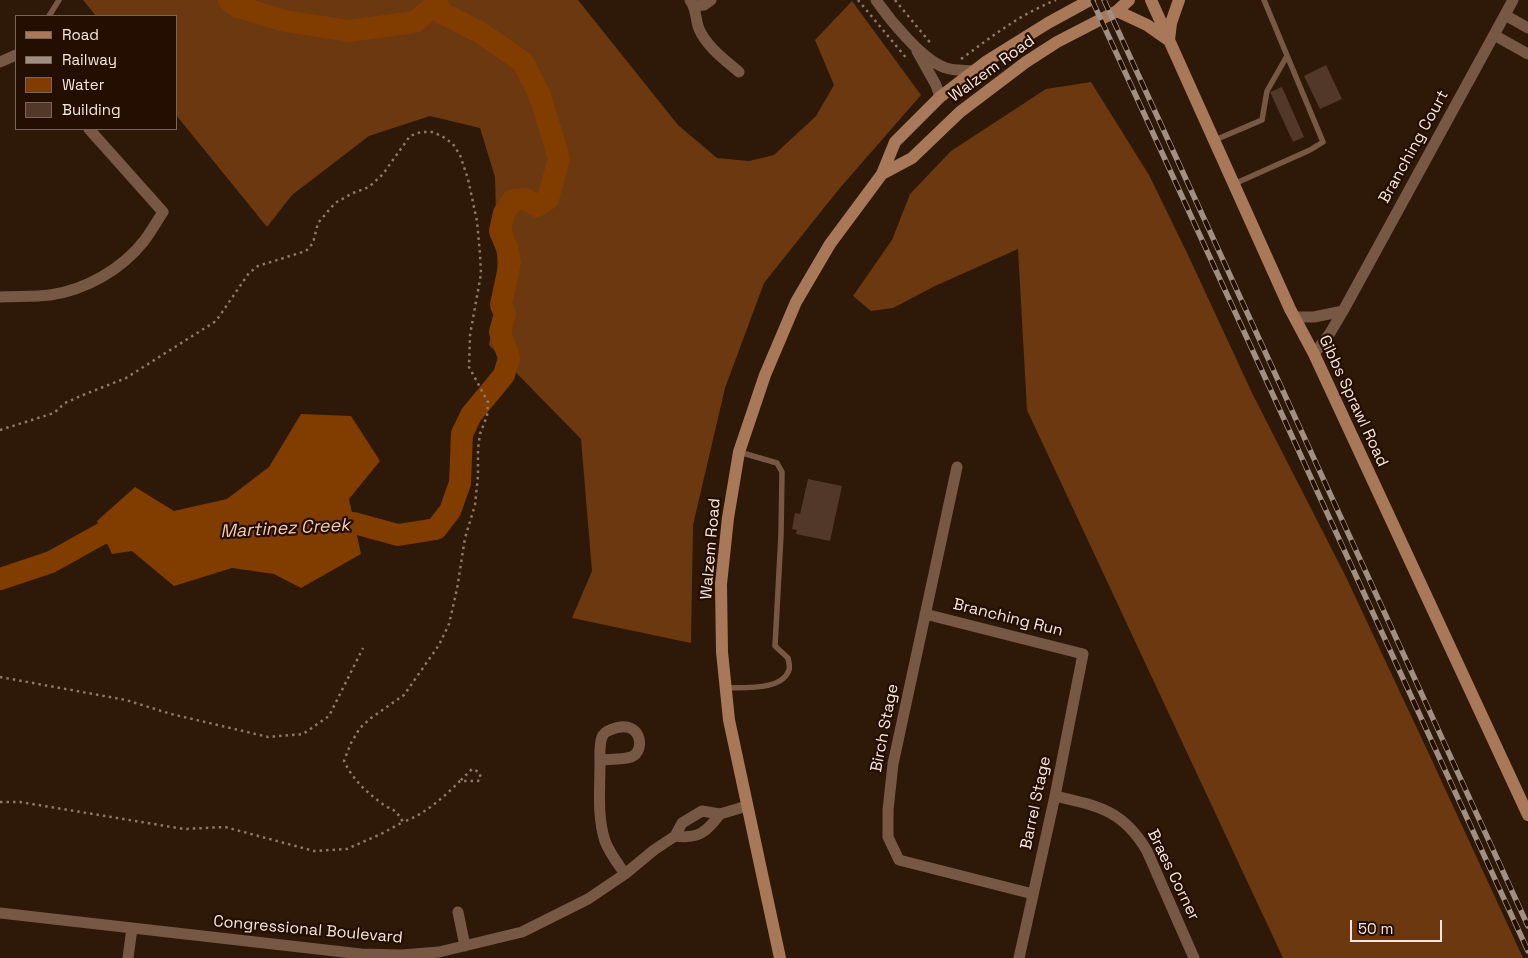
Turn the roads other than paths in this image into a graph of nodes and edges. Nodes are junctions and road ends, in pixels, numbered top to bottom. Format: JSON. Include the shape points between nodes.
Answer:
{"nodes":[{"id":1,"x":59,"y":0,"type":"edge"},
{"id":2,"x":711,"y":0,"type":"edge"},
{"id":3,"x":876,"y":0,"type":"edge"},
{"id":4,"x":1090,"y":0,"type":"edge"},
{"id":5,"x":1129,"y":0,"type":"edge"},
{"id":6,"x":1151,"y":0,"type":"edge"},
{"id":7,"x":1179,"y":0,"type":"edge"},
{"id":8,"x":1264,"y":0,"type":"edge"},
{"id":9,"x":1513,"y":0,"type":"edge"},
{"id":10,"x":692,"y":3,"type":"edge"},
{"id":11,"x":1117,"y":11,"type":"junction"},
{"id":12,"x":50,"y":15,"type":"edge"},
{"id":13,"x":1505,"y":15,"type":"junction"},
{"id":14,"x":1528,"y":28,"type":"edge"},
{"id":15,"x":1494,"y":35,"type":"junction"},
{"id":16,"x":1169,"y":40,"type":"junction"},
{"id":17,"x":914,"y":46,"type":"junction"},
{"id":18,"x":15,"y":54,"type":"edge"},
{"id":19,"x":1528,"y":54,"type":"edge"},
{"id":20,"x":1287,"y":56,"type":"junction"},
{"id":21,"x":0,"y":62,"type":"edge"},
{"id":22,"x":974,"y":71,"type":"junction"},
{"id":23,"x":739,"y":72,"type":"dead end"},
{"id":24,"x":940,"y":98,"type":"junction"},
{"id":25,"x":90,"y":130,"type":"edge"},
{"id":26,"x":1215,"y":140,"type":"junction"},
{"id":27,"x":882,"y":174,"type":"junction"},
{"id":28,"x":1234,"y":184,"type":"junction"},
{"id":29,"x":0,"y":297,"type":"edge"},
{"id":30,"x":1343,"y":311,"type":"junction"},
{"id":31,"x":1295,"y":317,"type":"junction"},
{"id":32,"x":1314,"y":354,"type":"junction"},
{"id":33,"x":739,"y":452,"type":"junction"},
{"id":34,"x":957,"y":467,"type":"dead end"},
{"id":35,"x":925,"y":614,"type":"junction"},
{"id":36,"x":1083,"y":654,"type":"joint"},
{"id":37,"x":726,"y":688,"type":"junction"},
{"id":38,"x":600,"y":760,"type":"dead end"},
{"id":39,"x":1055,"y":796,"type":"junction"},
{"id":40,"x":747,"y":806,"type":"junction"},
{"id":41,"x":720,"y":814,"type":"junction"},
{"id":42,"x":1528,"y":815,"type":"edge"},
{"id":43,"x":674,"y":836,"type":"junction"},
{"id":44,"x":625,"y":874,"type":"junction"},
{"id":45,"x":1033,"y":894,"type":"junction"},
{"id":46,"x":458,"y":912,"type":"dead end"},
{"id":47,"x":0,"y":913,"type":"edge"},
{"id":48,"x":132,"y":928,"type":"junction"},
{"id":49,"x":282,"y":946,"type":"junction"},
{"id":50,"x":465,"y":946,"type":"junction"},
{"id":51,"x":128,"y":958,"type":"edge"},
{"id":52,"x":280,"y":958,"type":"edge"},
{"id":53,"x":780,"y":958,"type":"edge"},
{"id":54,"x":1019,"y":958,"type":"edge"},
{"id":55,"x":1194,"y":958,"type":"edge"}],
"edges":[{"from":1,"to":12,"type":"lane"},
{"from":2,"to":10,"type":"street","via":[[704,5]]},
{"from":3,"to":17,"type":"street"},
{"from":4,"to":22,"type":"main road","name":"Walzem Road","via":[[1031,33]]},
{"from":5,"to":11,"type":"main road","name":"Walzem Road"},
{"from":6,"to":16,"type":"main road","name":"Gibbs Sprawl Road"},
{"from":7,"to":16,"type":"main road"},
{"from":8,"to":20,"type":"lane"},
{"from":9,"to":13,"type":"street","name":"Branching Court"},
{"from":10,"to":23,"type":"street","via":[[702,34]]},
{"from":11,"to":16,"type":"main road","via":[[1153,28]]},
{"from":11,"to":27,"type":"main road","name":"Walzem Road","via":[[1057,42],[1018,67],[960,112],[912,158]]},
{"from":13,"to":14,"type":"street"},
{"from":13,"to":15,"type":"street","name":"Branching Court"},
{"from":15,"to":19,"type":"street"},
{"from":15,"to":30,"type":"street","name":"Branching Court"},
{"from":16,"to":26,"type":"main road","name":"Gibbs Sprawl Road"},
{"from":17,"to":22,"type":"street","via":[[945,68]]},
{"from":17,"to":24,"type":"street"},
{"from":18,"to":21,"type":"street"},
{"from":20,"to":26,"type":"lane","via":[[1268,91],[1262,120]]},
{"from":20,"to":28,"type":"lane","via":[[1323,142]]},
{"from":22,"to":24,"type":"main road","name":"Walzem Road"},
{"from":24,"to":27,"type":"main road","name":"Walzem Road","via":[[895,142]]},
{"from":25,"to":29,"type":"street","via":[[163,212],[144,241],[124,262],[96,280],[50,294]]},
{"from":26,"to":28,"type":"main road","name":"Gibbs Sprawl Road"},
{"from":27,"to":33,"type":"main road","name":"Walzem Road","via":[[830,244],[796,302],[765,375]]},
{"from":28,"to":31,"type":"main road","name":"Gibbs Sprawl Road"},
{"from":30,"to":31,"type":"street"},
{"from":30,"to":32,"type":"street","name":"Branching Court"},
{"from":31,"to":32,"type":"main road","name":"Gibbs Sprawl Road"},
{"from":32,"to":42,"type":"main road","name":"Gibbs Sprawl Road"},
{"from":33,"to":37,"type":"main road","name":"Walzem Road","via":[[721,584]]},
{"from":33,"to":37,"type":"lane","via":[[777,463],[782,472],[775,646],[788,658],[789,669],[784,678],[774,685]]},
{"from":34,"to":35,"type":"street","name":"Birch Stage"},
{"from":35,"to":36,"type":"street","name":"Branching Run"},
{"from":35,"to":45,"type":"street","name":"Birch Stage","via":[[892,764],[888,837],[899,860]]},
{"from":36,"to":39,"type":"street","name":"Barrel Stage"},
{"from":37,"to":40,"type":"main road","name":"Walzem Road","via":[[729,720]]},
{"from":38,"to":44,"type":"street","via":[[600,820],[606,842]]},
{"from":39,"to":45,"type":"street","name":"Barrel Stage"},
{"from":39,"to":55,"type":"street","name":"Braes Corner","via":[[1102,808],[1134,832],[1147,851]]},
{"from":40,"to":41,"type":"street","name":"Congressional Boulevard"},
{"from":40,"to":53,"type":"main road","name":"Walzem Road"},
{"from":41,"to":43,"type":"street","name":"Congressional Boulevard","via":[[709,828],[690,838]]},
{"from":41,"to":43,"type":"street","name":"Congressional Boulevard","via":[[702,811],[682,822]]},
{"from":43,"to":44,"type":"street","name":"Congressional Boulevard"},
{"from":44,"to":50,"type":"street","name":"Congressional Boulevard","via":[[588,899],[530,928]]},
{"from":45,"to":54,"type":"street","name":"Barrel Stage"},
{"from":46,"to":50,"type":"street"},
{"from":47,"to":48,"type":"street","name":"Congressional Boulevard"},
{"from":48,"to":49,"type":"street","name":"Congressional Boulevard"},
{"from":48,"to":51,"type":"street"},
{"from":49,"to":50,"type":"street","name":"Congressional Boulevard","via":[[402,956]]},
{"from":49,"to":52,"type":"street"}]}
